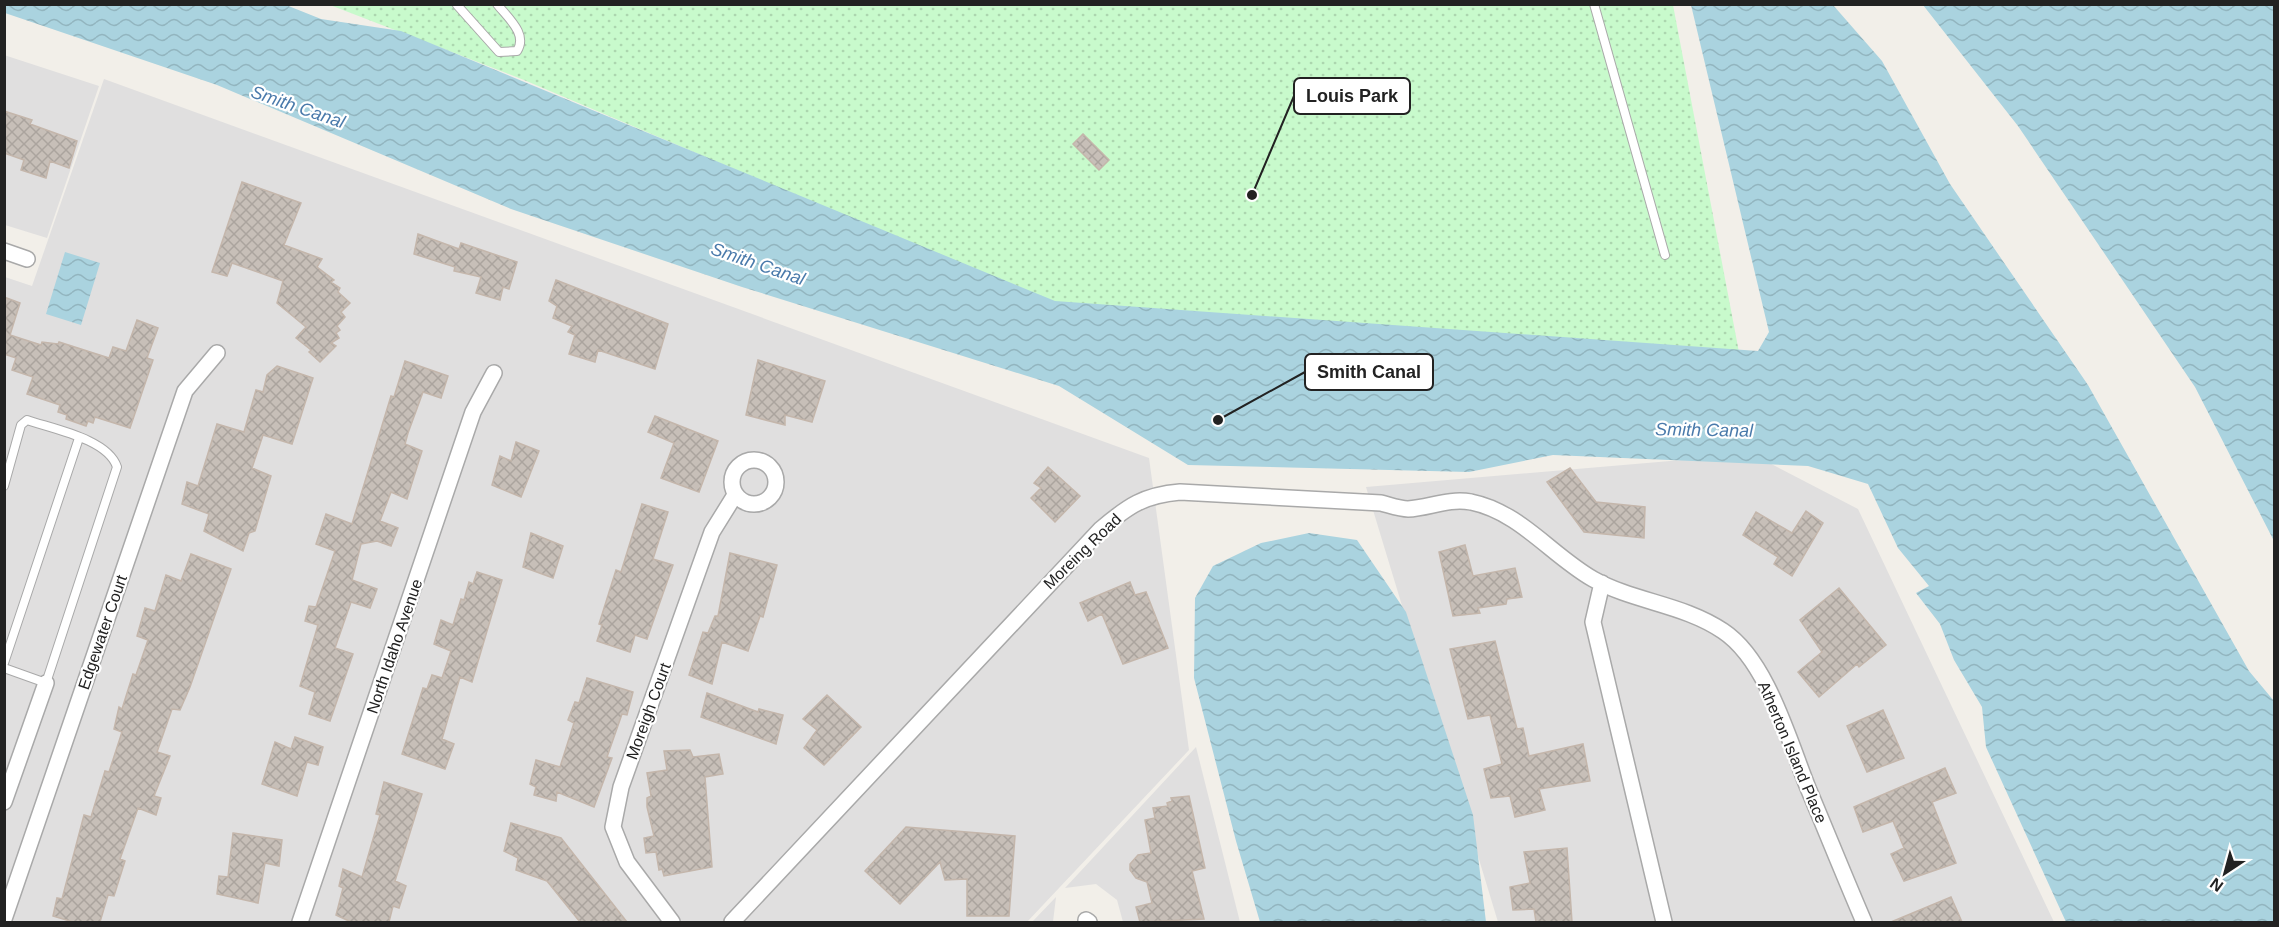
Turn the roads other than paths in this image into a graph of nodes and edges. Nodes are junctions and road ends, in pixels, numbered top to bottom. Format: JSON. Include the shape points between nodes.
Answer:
{"nodes":[{"id":1,"x":496,"y":4,"type":"edge"},
{"id":2,"x":1594,"y":4,"type":"edge"},
{"id":3,"x":458,"y":5,"type":"edge"},
{"id":4,"x":4,"y":251,"type":"edge"},
{"id":5,"x":1665,"y":255,"type":"dead end"},
{"id":6,"x":27,"y":259,"type":"dead end"},
{"id":7,"x":217,"y":353,"type":"dead end"},
{"id":8,"x":494,"y":373,"type":"dead end"},
{"id":9,"x":79,"y":438,"type":"junction"},
{"id":10,"x":4,"y":486,"type":"edge"},
{"id":11,"x":735,"y":495,"type":"dead end"},
{"id":12,"x":1556,"y":552,"type":"joint"},
{"id":13,"x":1602,"y":583,"type":"junction"},
{"id":14,"x":4,"y":663,"type":"edge"},
{"id":15,"x":4,"y":668,"type":"edge"},
{"id":16,"x":46,"y":683,"type":"junction"},
{"id":17,"x":4,"y":801,"type":"edge"},
{"id":18,"x":4,"y":919,"type":"edge"},
{"id":19,"x":300,"y":922,"type":"edge"},
{"id":20,"x":672,"y":922,"type":"edge"},
{"id":21,"x":732,"y":922,"type":"edge"},
{"id":22,"x":1664,"y":922,"type":"edge"},
{"id":23,"x":1864,"y":922,"type":"edge"}],
"edges":[{"from":1,"to":3,"type":"lane","via":[[520,33],[517,51],[499,52]]},
{"from":2,"to":5,"type":"lane"},
{"from":4,"to":6,"type":"street"},
{"from":7,"to":18,"type":"street","name":"Edgewater Court","via":[[185,391]]},
{"from":8,"to":19,"type":"street","name":"North Idaho Avenue","via":[[472,412]]},
{"from":9,"to":10,"type":"lane","via":[[24,421]]},
{"from":9,"to":14,"type":"lane"},
{"from":9,"to":16,"type":"lane","via":[[105,448],[117,470]]},
{"from":11,"to":20,"type":"street","name":"Moreigh Court","via":[[708,543],[621,786],[613,827],[627,862]]},
{"from":12,"to":13,"type":"street","name":"Atherton Island Place"},
{"from":12,"to":21,"type":"street","name":"Moreing Road","via":[[1499,511],[1469,502],[1448,501],[1406,509],[1381,503],[1180,492],[1139,500],[1076,553]]},
{"from":13,"to":22,"type":"street","via":[[1593,622]]},
{"from":13,"to":23,"type":"street","name":"Atherton Island Place","via":[[1706,620],[1725,632],[1747,655],[1770,694]]},
{"from":15,"to":16,"type":"lane"},
{"from":16,"to":17,"type":"street"}]}
